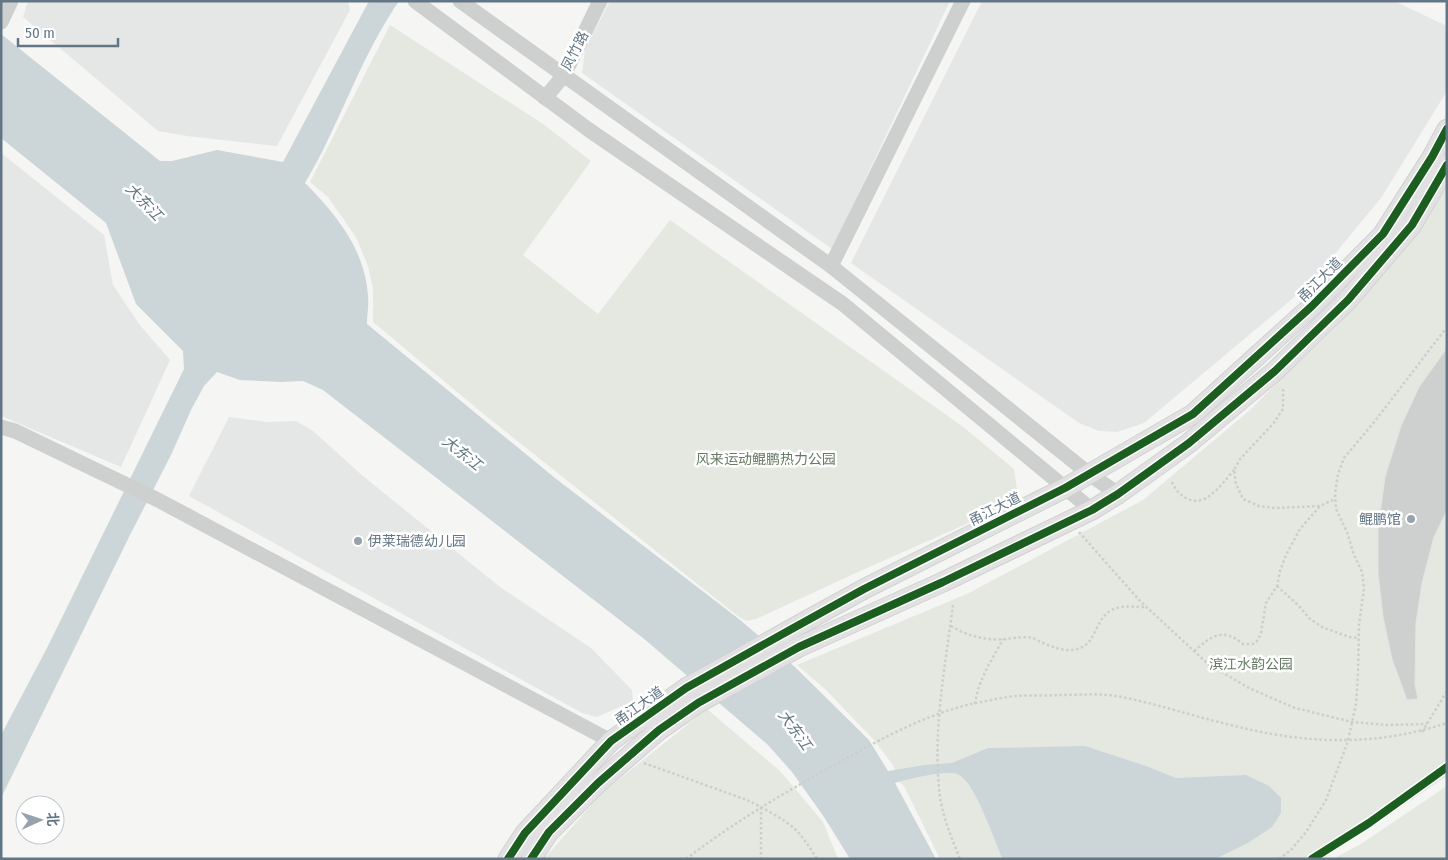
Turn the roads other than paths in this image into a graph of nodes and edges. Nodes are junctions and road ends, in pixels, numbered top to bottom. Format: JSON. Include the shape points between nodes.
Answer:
{"nodes":[{"id":1,"x":460,"y":1,"type":"edge"},
{"id":2,"x":600,"y":1,"type":"edge"},
{"id":3,"x":963,"y":1,"type":"edge"},
{"id":4,"x":418,"y":4,"type":"edge"},
{"id":5,"x":564,"y":75,"type":"junction"},
{"id":6,"x":545,"y":98,"type":"junction"},
{"id":7,"x":1447,"y":129,"type":"edge"},
{"id":8,"x":1447,"y":165,"type":"edge"},
{"id":9,"x":831,"y":266,"type":"junction"},
{"id":10,"x":1,"y":427,"type":"edge"},
{"id":11,"x":1088,"y":474,"type":"junction"},
{"id":12,"x":1065,"y":488,"type":"junction"},
{"id":13,"x":1118,"y":494,"type":"junction"},
{"id":14,"x":1092,"y":510,"type":"junction"},
{"id":15,"x":611,"y":741,"type":"junction"},
{"id":16,"x":508,"y":859,"type":"edge"},
{"id":17,"x":531,"y":859,"type":"edge"}],
"edges":[{"from":1,"to":5,"type":"street"},
{"from":2,"to":5,"type":"street","name":"凤竹路"},
{"from":3,"to":9,"type":"street"},
{"from":4,"to":6,"type":"street"},
{"from":5,"to":6,"type":"street","name":"凤竹路"},
{"from":5,"to":9,"type":"street"},
{"from":6,"to":12,"type":"street","via":[[843,304]]},
{"from":7,"to":11,"type":"main road","name":"甬江大道","via":[[1383,234],[1312,306],[1193,414]]},
{"from":8,"to":13,"type":"main road","via":[[1412,225],[1348,300],[1275,371],[1189,443]]},
{"from":9,"to":11,"type":"street"},
{"from":10,"to":15,"type":"street","via":[[158,500]]},
{"from":11,"to":12,"type":"main road","name":"甬江大道"},
{"from":11,"to":13,"type":"street"},
{"from":12,"to":14,"type":"street"},
{"from":12,"to":15,"type":"main road","name":"甬江大道","via":[[788,630],[686,688]]},
{"from":13,"to":14,"type":"main road"},
{"from":14,"to":17,"type":"main road","via":[[799,647],[698,703],[659,730],[598,783],[549,832]]},
{"from":15,"to":16,"type":"main road","name":"甬江大道","via":[[525,833]]}]}
